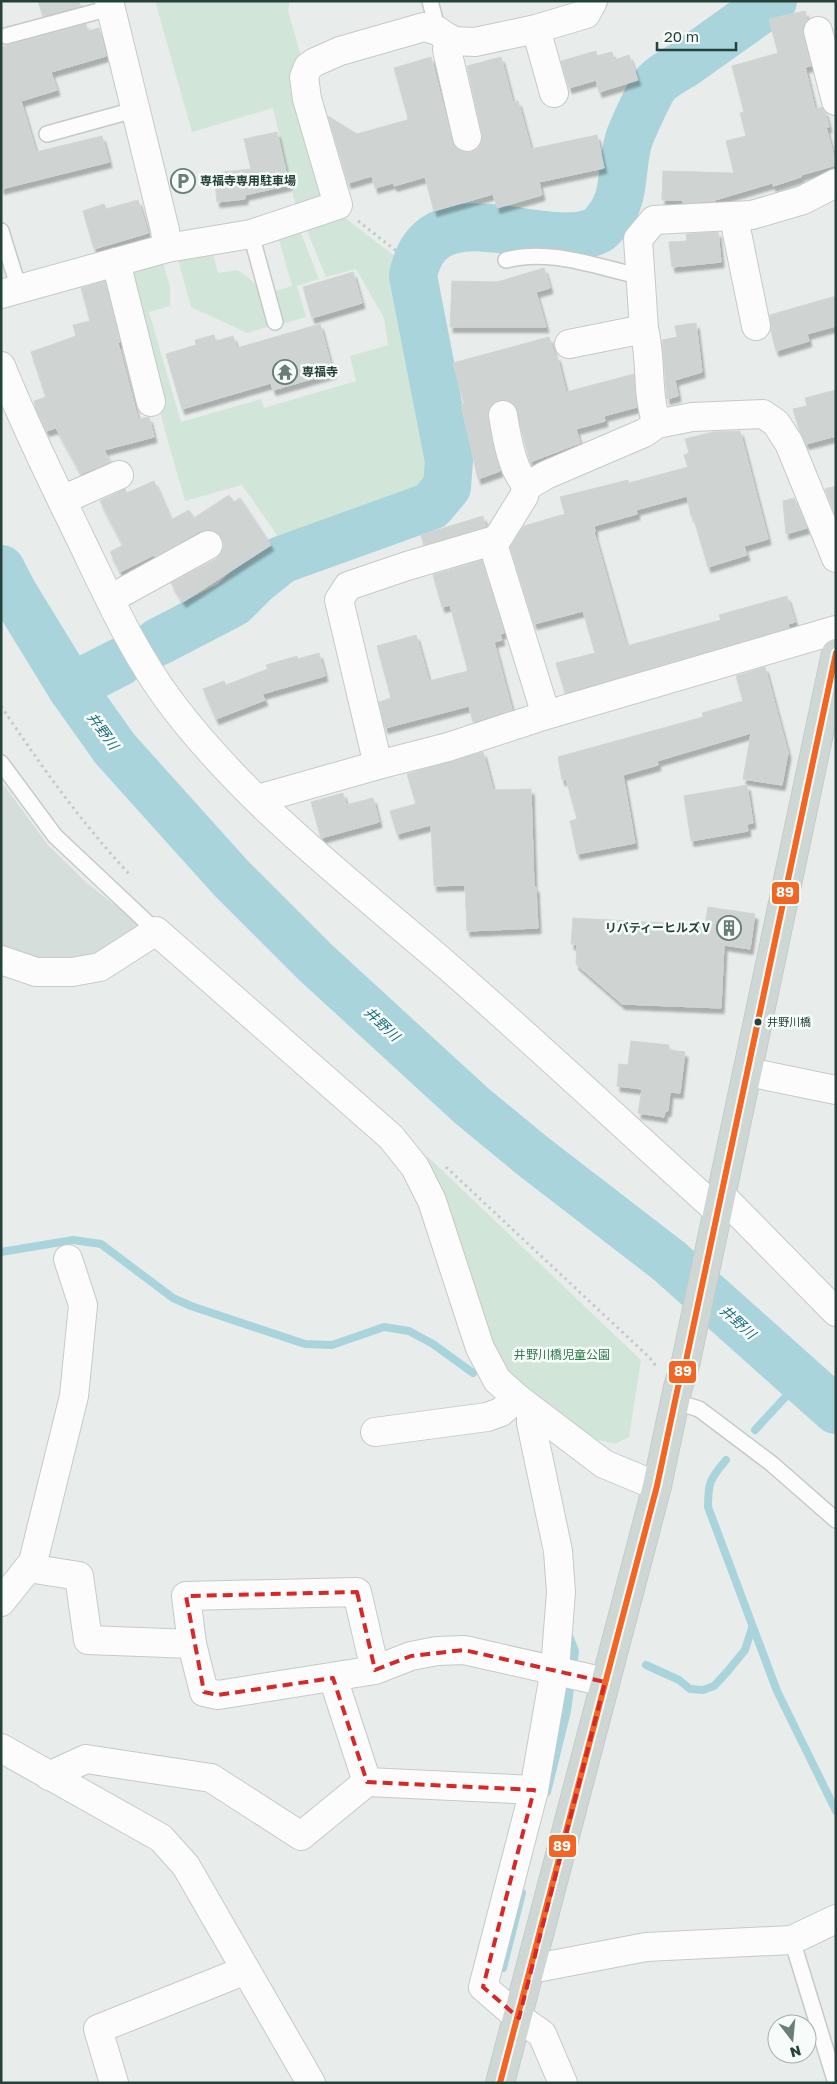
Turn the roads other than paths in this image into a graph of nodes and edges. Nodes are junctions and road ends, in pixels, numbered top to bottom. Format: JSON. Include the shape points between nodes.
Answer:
{"nodes":[{"id":1,"x":430,"y":1,"type":"edge"},
{"id":2,"x":593,"y":1,"type":"edge"},
{"id":3,"x":110,"y":4,"type":"edge"},
{"id":4,"x":536,"y":29,"type":"junction"},
{"id":5,"x":818,"y":31,"type":"dead end"},
{"id":6,"x":443,"y":35,"type":"junction"},
{"id":7,"x":6,"y":36,"type":"dead end"},
{"id":8,"x":554,"y":93,"type":"dead end"},
{"id":9,"x":836,"y":101,"type":"edge"},
{"id":10,"x":134,"y":110,"type":"junction"},
{"id":11,"x":47,"y":134,"type":"dead end"},
{"id":12,"x":467,"y":137,"type":"dead end"},
{"id":13,"x":836,"y":183,"type":"edge"},
{"id":14,"x":735,"y":216,"type":"junction"},
{"id":15,"x":1,"y":231,"type":"edge"},
{"id":16,"x":251,"y":234,"type":"junction"},
{"id":17,"x":167,"y":248,"type":"junction"},
{"id":18,"x":506,"y":260,"type":"dead end"},
{"id":19,"x":116,"y":262,"type":"junction"},
{"id":20,"x":639,"y":276,"type":"junction"},
{"id":21,"x":10,"y":291,"type":"edge"},
{"id":22,"x":276,"y":322,"type":"dead end"},
{"id":23,"x":756,"y":326,"type":"dead end"},
{"id":24,"x":644,"y":329,"type":"junction"},
{"id":25,"x":569,"y":344,"type":"dead end"},
{"id":26,"x":1,"y":366,"type":"edge"},
{"id":27,"x":151,"y":402,"type":"dead end"},
{"id":28,"x":503,"y":414,"type":"dead end"},
{"id":29,"x":657,"y":424,"type":"junction"},
{"id":30,"x":119,"y":475,"type":"dead end"},
{"id":31,"x":528,"y":486,"type":"junction"},
{"id":32,"x":62,"y":500,"type":"junction"},
{"id":33,"x":492,"y":541,"type":"junction"},
{"id":34,"x":208,"y":544,"type":"dead end"},
{"id":35,"x":836,"y":558,"type":"edge"},
{"id":36,"x":110,"y":599,"type":"junction"},
{"id":37,"x":836,"y":630,"type":"edge"},
{"id":38,"x":836,"y":653,"type":"edge"},
{"id":39,"x":546,"y":715,"type":"junction"},
{"id":40,"x":1,"y":763,"type":"edge"},
{"id":41,"x":378,"y":764,"type":"junction"},
{"id":42,"x":258,"y":799,"type":"junction"},
{"id":43,"x":156,"y":930,"type":"junction"},
{"id":44,"x":1,"y":960,"type":"edge"},
{"id":45,"x":748,"y":1072,"type":"junction"},
{"id":46,"x":836,"y":1090,"type":"edge"},
{"id":47,"x":718,"y":1208,"type":"junction"},
{"id":48,"x":68,"y":1259,"type":"dead end"},
{"id":49,"x":836,"y":1312,"type":"edge"},
{"id":50,"x":676,"y":1402,"type":"junction"},
{"id":51,"x":524,"y":1404,"type":"junction"},
{"id":52,"x":375,"y":1432,"type":"dead end"},
{"id":53,"x":657,"y":1486,"type":"junction"},
{"id":54,"x":836,"y":1520,"type":"edge"},
{"id":55,"x":28,"y":1568,"type":"junction"},
{"id":56,"x":1,"y":1602,"type":"edge"},
{"id":57,"x":192,"y":1644,"type":"junction"},
{"id":58,"x":555,"y":1669,"type":"junction"},
{"id":59,"x":375,"y":1670,"type":"junction"},
{"id":60,"x":333,"y":1678,"type":"junction"},
{"id":61,"x":605,"y":1682,"type":"junction"},
{"id":62,"x":1,"y":1748,"type":"edge"},
{"id":63,"x":49,"y":1776,"type":"junction"},
{"id":64,"x":367,"y":1782,"type":"junction"},
{"id":65,"x":534,"y":1790,"type":"junction"},
{"id":66,"x":836,"y":1919,"type":"edge"},
{"id":67,"x":792,"y":1940,"type":"junction"},
{"id":68,"x":531,"y":1969,"type":"junction"},
{"id":69,"x":246,"y":1970,"type":"junction"},
{"id":70,"x":518,"y":2018,"type":"junction"},
{"id":71,"x":835,"y":2080,"type":"edge"},
{"id":72,"x":114,"y":2083,"type":"edge"},
{"id":73,"x":311,"y":2083,"type":"edge"},
{"id":74,"x":500,"y":2083,"type":"edge"},
{"id":75,"x":563,"y":2083,"type":"edge"}],
"edges":[{"from":1,"to":6,"type":"lane"},
{"from":2,"to":4,"type":"street","via":[[586,14]]},
{"from":3,"to":7,"type":"lane"},
{"from":3,"to":10,"type":"street"},
{"from":4,"to":6,"type":"street","via":[[475,42],[452,41]]},
{"from":4,"to":8,"type":"street"},
{"from":5,"to":9,"type":"street"},
{"from":6,"to":12,"type":"street"},
{"from":6,"to":16,"type":"street","via":[[424,28],[340,51],[308,67],[304,77],[307,98],[338,205]]},
{"from":10,"to":11,"type":"lane"},
{"from":10,"to":17,"type":"street"},
{"from":13,"to":14,"type":"street","via":[[803,200],[752,215]]},
{"from":14,"to":20,"type":"street","via":[[654,220],[638,239]]},
{"from":14,"to":23,"type":"street"},
{"from":15,"to":21,"type":"lane"},
{"from":16,"to":17,"type":"street"},
{"from":16,"to":22,"type":"lane"},
{"from":17,"to":19,"type":"street"},
{"from":18,"to":20,"type":"lane","via":[[547,255]]},
{"from":19,"to":21,"type":"street"},
{"from":19,"to":27,"type":"street"},
{"from":20,"to":24,"type":"street"},
{"from":24,"to":25,"type":"street"},
{"from":24,"to":29,"type":"street"},
{"from":26,"to":32,"type":"street"},
{"from":28,"to":31,"type":"street","via":[[513,459]]},
{"from":29,"to":31,"type":"street"},
{"from":29,"to":35,"type":"street","via":[[692,417],[763,414],[776,423],[789,443]]},
{"from":30,"to":32,"type":"street"},
{"from":31,"to":33,"type":"street","via":[[498,538]]},
{"from":32,"to":36,"type":"street"},
{"from":33,"to":39,"type":"street"},
{"from":33,"to":41,"type":"street","via":[[348,586],[342,593],[339,600]]},
{"from":34,"to":36,"type":"street"},
{"from":36,"to":42,"type":"street","via":[[150,674],[172,705]]},
{"from":37,"to":39,"type":"street"},
{"from":38,"to":45,"type":"main road"},
{"from":39,"to":41,"type":"street","via":[[448,747]]},
{"from":40,"to":43,"type":"lane","via":[[55,836]]},
{"from":41,"to":42,"type":"street"},
{"from":42,"to":47,"type":"street","via":[[306,846],[471,986]]},
{"from":43,"to":44,"type":"street","via":[[100,968],[36,972]]},
{"from":43,"to":51,"type":"street","via":[[391,1137],[414,1167],[432,1201],[480,1348],[497,1380]]},
{"from":45,"to":46,"type":"street"},
{"from":45,"to":47,"type":"main road"},
{"from":47,"to":49,"type":"street"},
{"from":47,"to":50,"type":"main road"},
{"from":48,"to":55,"type":"street","via":[[83,1305],[74,1396],[33,1562]]},
{"from":50,"to":53,"type":"main road"},
{"from":50,"to":54,"type":"lane","via":[[699,1409],[772,1464]]},
{"from":51,"to":52,"type":"street","via":[[487,1417]]},
{"from":51,"to":53,"type":"street","via":[[604,1464]]},
{"from":51,"to":58,"type":"street","via":[[558,1551],[561,1592]]},
{"from":53,"to":61,"type":"main road"},
{"from":55,"to":56,"type":"street"},
{"from":55,"to":57,"type":"street","via":[[79,1576],[88,1640]]},
{"from":57,"to":59,"type":"street","via":[[186,1596],[357,1592]]},
{"from":57,"to":60,"type":"street","via":[[204,1692],[218,1695]]},
{"from":58,"to":59,"type":"street","via":[[464,1650],[411,1656]]},
{"from":58,"to":61,"type":"street"},
{"from":58,"to":65,"type":"street"},
{"from":59,"to":60,"type":"street"},
{"from":60,"to":64,"type":"street"},
{"from":61,"to":68,"type":"main road"},
{"from":62,"to":63,"type":"street"},
{"from":63,"to":64,"type":"street","via":[[86,1759],[211,1778],[301,1836]]},
{"from":63,"to":69,"type":"street","via":[[161,1838],[186,1866]]},
{"from":64,"to":65,"type":"street"},
{"from":65,"to":70,"type":"street","via":[[483,1987]]},
{"from":66,"to":67,"type":"street"},
{"from":67,"to":68,"type":"street","via":[[646,1947]]},
{"from":67,"to":71,"type":"lane"},
{"from":68,"to":70,"type":"main road"},
{"from":69,"to":72,"type":"street","via":[[98,2029]]},
{"from":69,"to":73,"type":"street"},
{"from":70,"to":74,"type":"main road"},
{"from":70,"to":75,"type":"street","via":[[542,2034]]}]}
